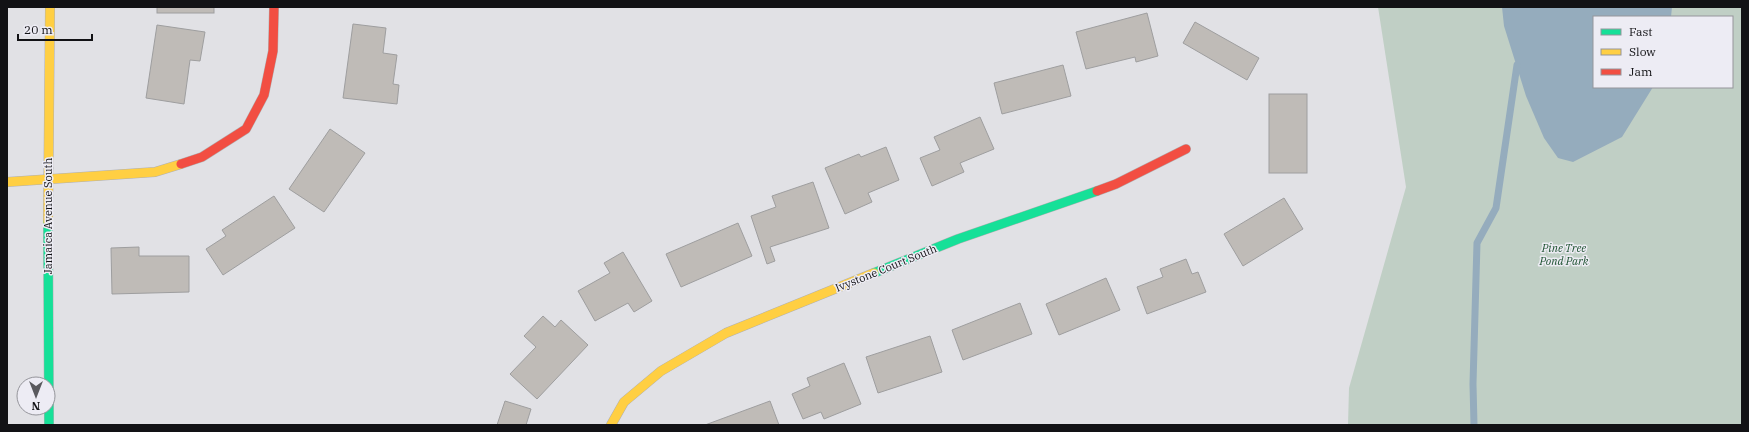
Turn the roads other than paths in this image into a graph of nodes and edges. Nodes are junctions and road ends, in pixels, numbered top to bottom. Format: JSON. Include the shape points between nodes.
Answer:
{"nodes":[{"id":1,"x":50,"y":7,"type":"edge"},
{"id":2,"x":274,"y":7,"type":"edge"},
{"id":3,"x":1186,"y":149,"type":"dead end"},
{"id":4,"x":48,"y":180,"type":"junction"},
{"id":5,"x":7,"y":182,"type":"edge"},
{"id":6,"x":49,"y":425,"type":"edge"},
{"id":7,"x":611,"y":425,"type":"edge"}],
"edges":[{"from":1,"to":4,"type":"street","name":"Jamaica Avenue South"},
{"from":2,"to":4,"type":"street","via":[[273,50],[264,95],[246,129],[202,157],[156,172]]},
{"from":3,"to":7,"type":"street","name":"Ivystone Court South","via":[[1116,184],[958,239],[726,333],[661,371],[624,402]]},
{"from":4,"to":5,"type":"street"},
{"from":4,"to":6,"type":"street","name":"Jamaica Avenue South"}]}
